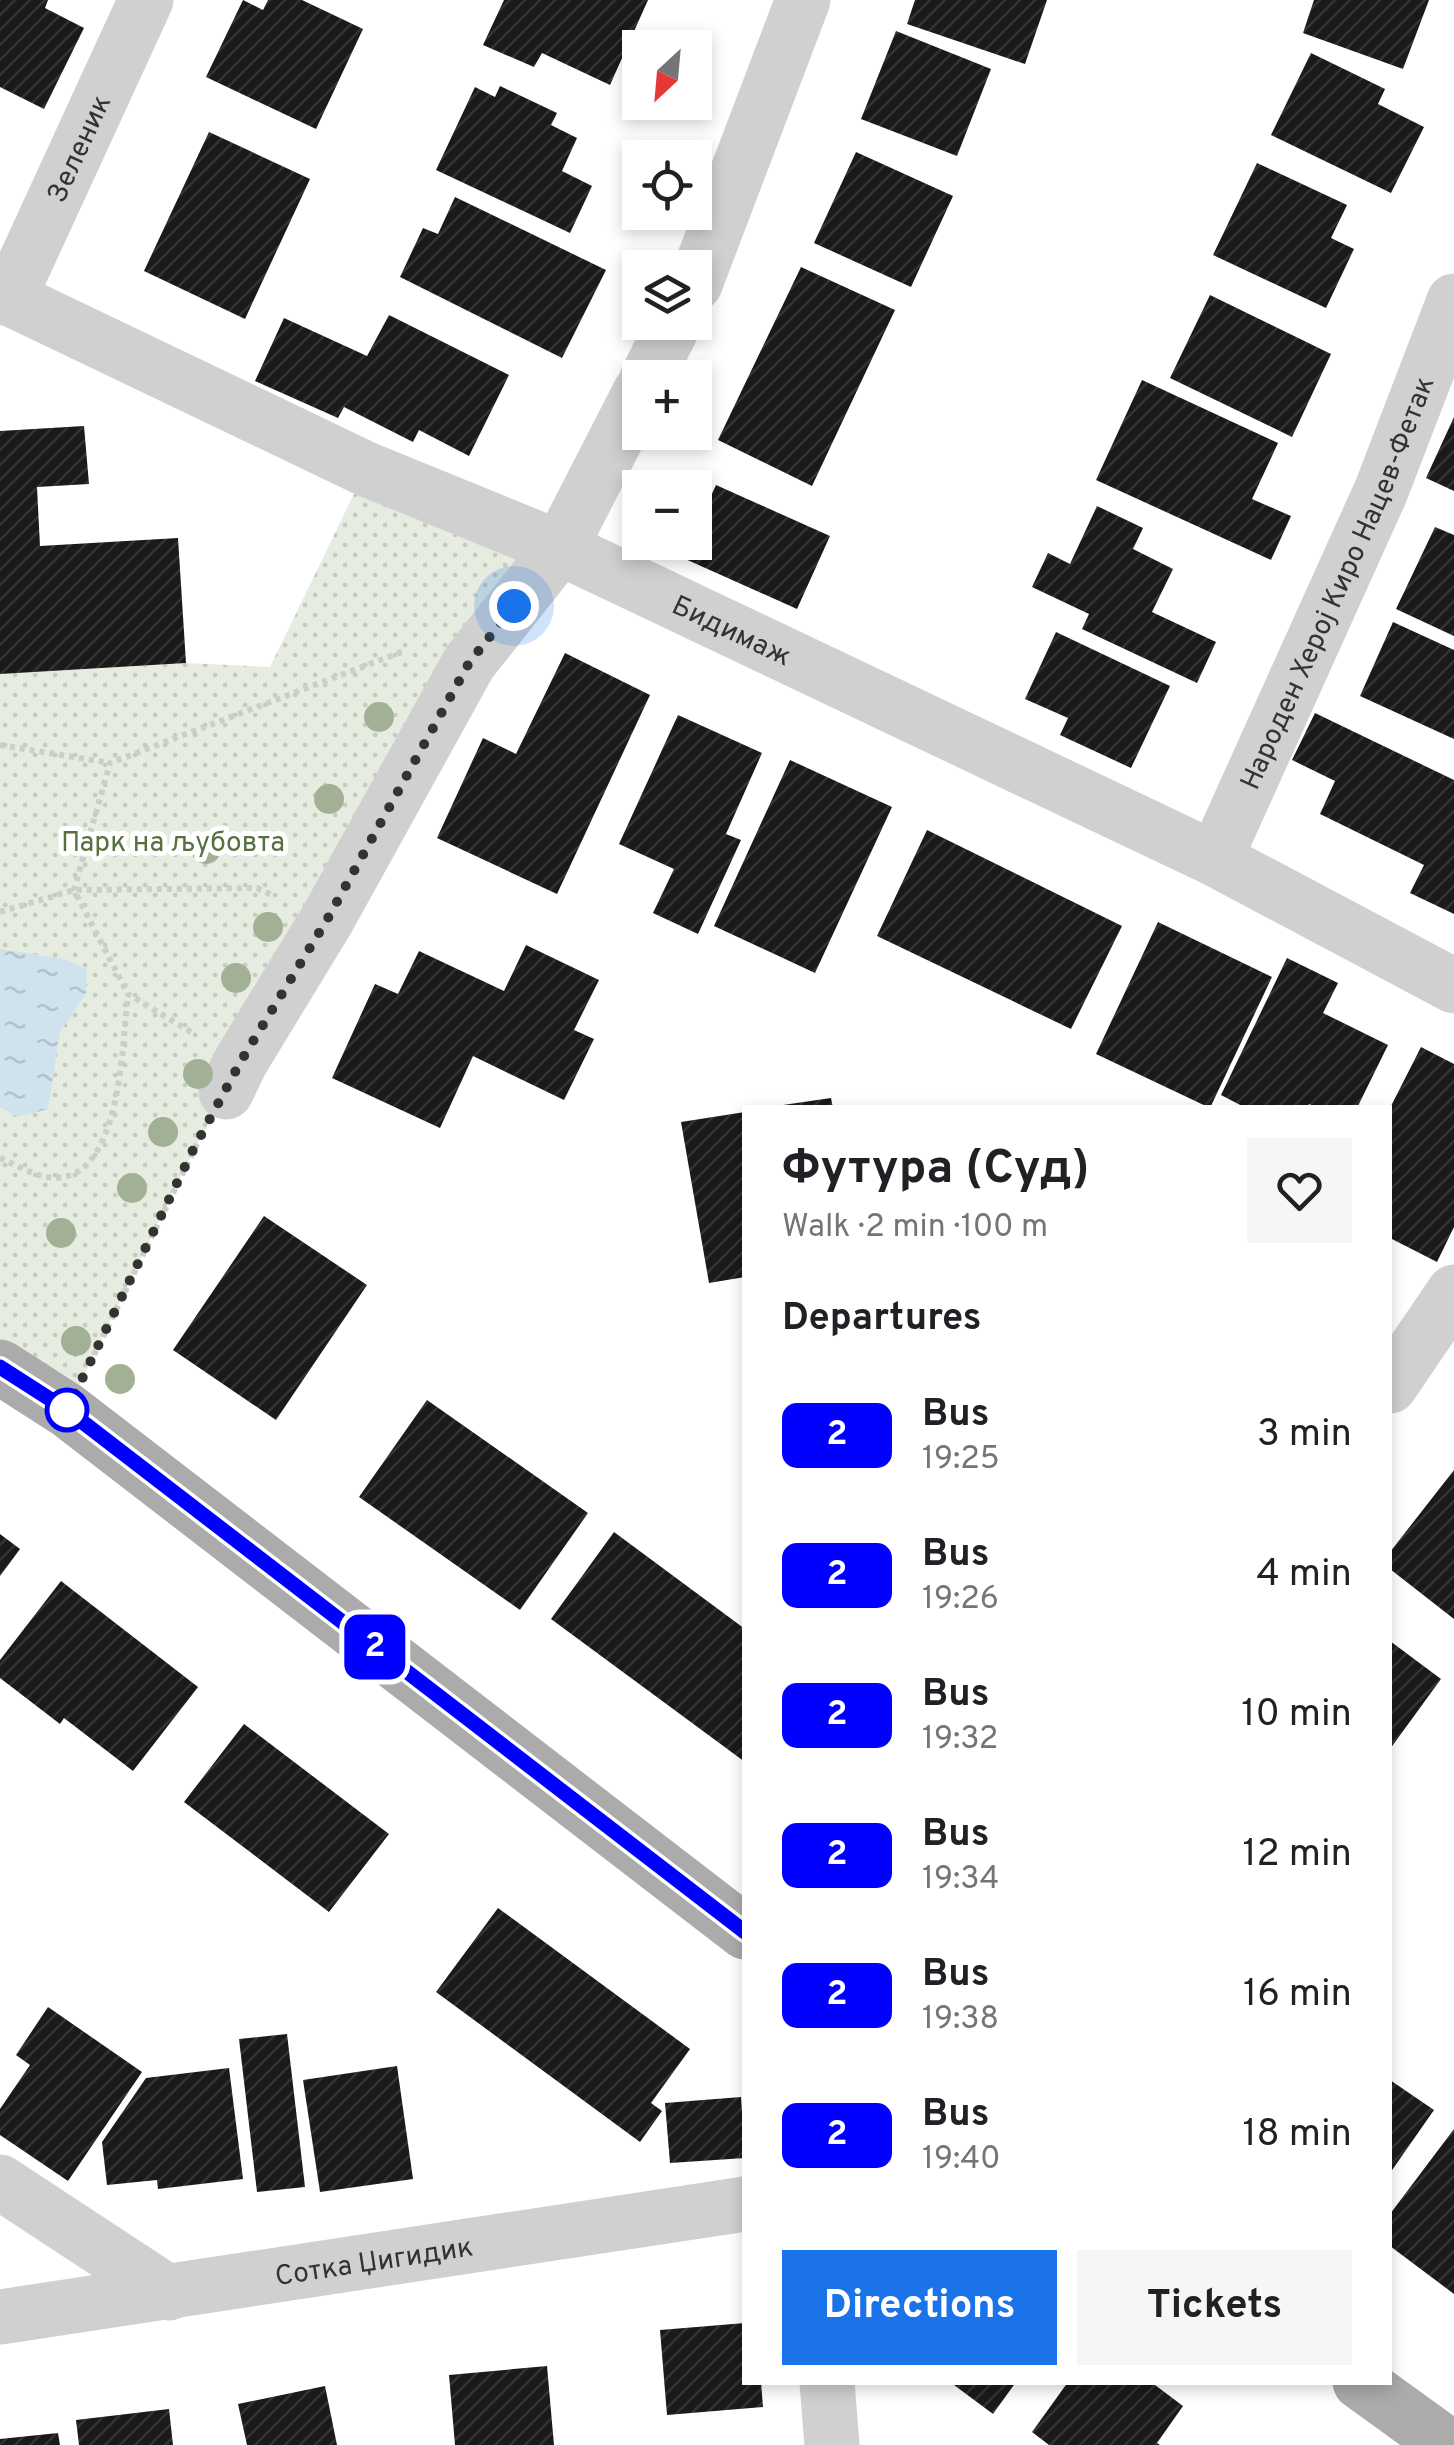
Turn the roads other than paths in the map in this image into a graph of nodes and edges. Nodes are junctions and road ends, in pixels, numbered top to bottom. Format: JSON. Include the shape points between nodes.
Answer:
{"nodes":[{"id":1,"x":146,"y":0,"type":"edge"},
{"id":2,"x":802,"y":0,"type":"edge"},
{"id":3,"x":708,"y":250,"type":"edge"},
{"id":4,"x":5,"y":298,"type":"edge"},
{"id":5,"x":1454,"y":301,"type":"edge"},
{"id":6,"x":622,"y":427,"type":"edge"},
{"id":7,"x":560,"y":548,"type":"junction"},
{"id":8,"x":1215,"y":859,"type":"junction"},
{"id":9,"x":1454,"y":986,"type":"edge"},
{"id":10,"x":233,"y":1076,"type":"road end"},
{"id":11,"x":1454,"y":1292,"type":"edge"},
{"id":12,"x":0,"y":1367,"type":"edge"},
{"id":13,"x":1392,"y":1383,"type":"edge"},
{"id":14,"x":742,"y":1930,"type":"edge"},
{"id":15,"x":0,"y":2182,"type":"edge"},
{"id":16,"x":742,"y":2204,"type":"edge"},
{"id":17,"x":170,"y":2294,"type":"junction"},
{"id":18,"x":0,"y":2318,"type":"edge"},
{"id":19,"x":827,"y":2385,"type":"edge"},
{"id":20,"x":1364,"y":2385,"type":"edge"},
{"id":21,"x":832,"y":2445,"type":"edge"},
{"id":22,"x":1448,"y":2445,"type":"edge"}],
"edges":[{"from":1,"to":4,"type":"street","name":"Зеленик"},
{"from":2,"to":3,"type":"street"},
{"from":4,"to":7,"type":"street","name":"Бидимаж","via":[[366,469]]},
{"from":5,"to":8,"type":"street","name":"Народен Херој Киро Нацев-Фетак","via":[[1381,491]]},
{"from":6,"to":7,"type":"street"},
{"from":7,"to":8,"type":"street","name":"Бидимаж"},
{"from":7,"to":10,"type":"street","via":[[469,663]]},
{"from":8,"to":9,"type":"street","name":"Бидимаж"},
{"from":11,"to":13,"type":"street"},
{"from":12,"to":14,"type":"main road","via":[[67,1410]]},
{"from":15,"to":17,"type":"street"},
{"from":16,"to":17,"type":"street","name":"Сотка Џигидик"},
{"from":17,"to":18,"type":"street","name":"Сотка Џигидик"},
{"from":19,"to":21,"type":"street"},
{"from":20,"to":22,"type":"main road"}]}
